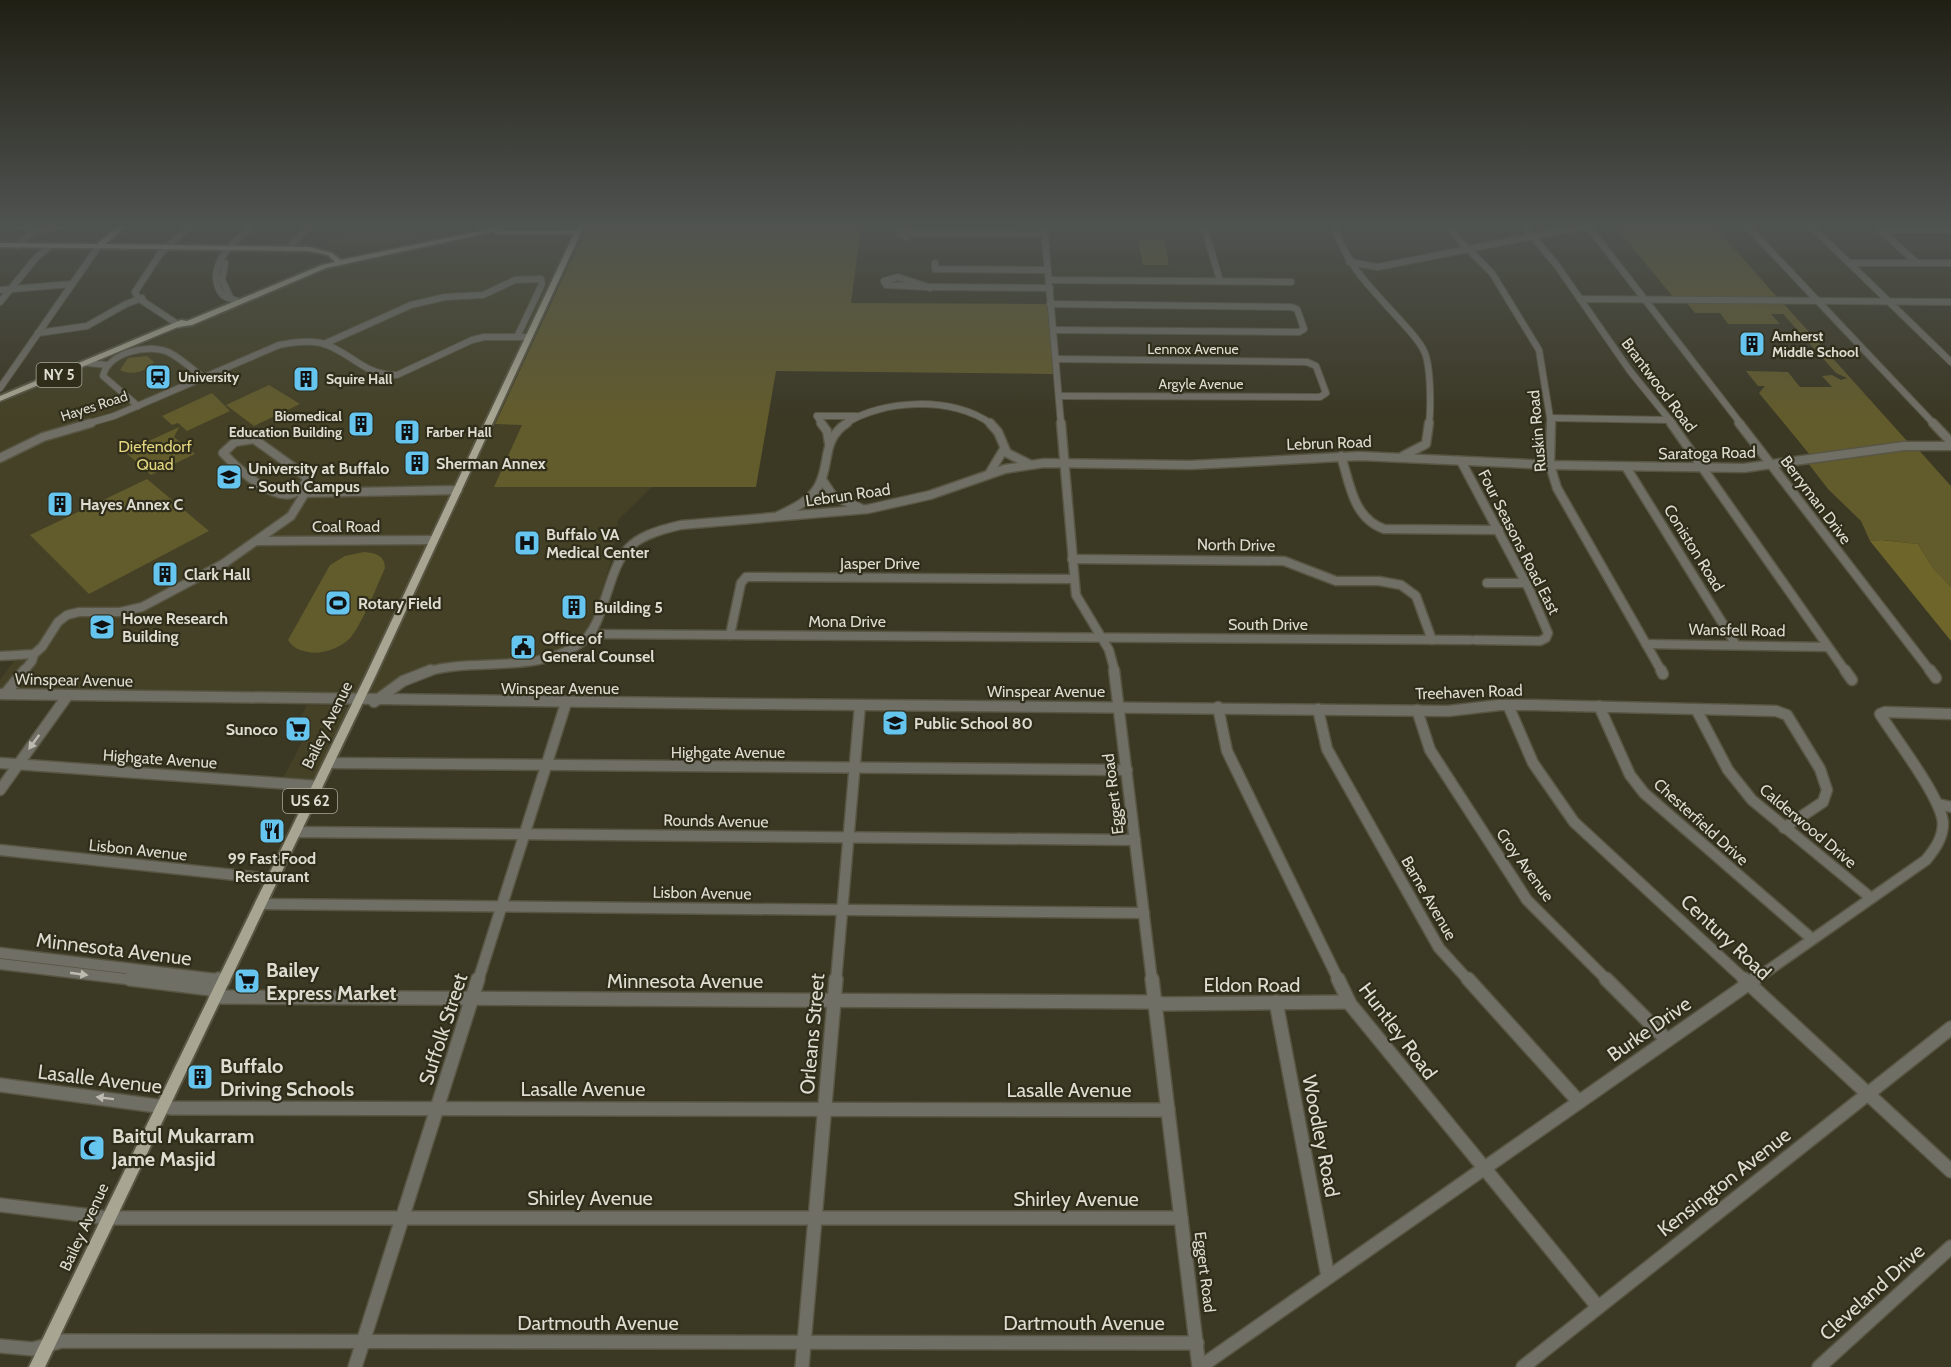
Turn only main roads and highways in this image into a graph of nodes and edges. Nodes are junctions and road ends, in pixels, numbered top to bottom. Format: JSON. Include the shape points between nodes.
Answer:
{"nodes":[{"id":1,"x":259,"y":290,"type":"edge"},
{"id":2,"x":551,"y":290,"type":"edge"},
{"id":3,"x":0,"y":399,"type":"edge"},
{"id":4,"x":37,"y":1367,"type":"edge"}],
"edges":[{"from":1,"to":3,"type":"main road","number":"NY 5","via":[[121,352]]},
{"from":2,"to":4,"type":"main road","name":"Bailey Avenue","number":"US 62","via":[[329,763]]}]}
